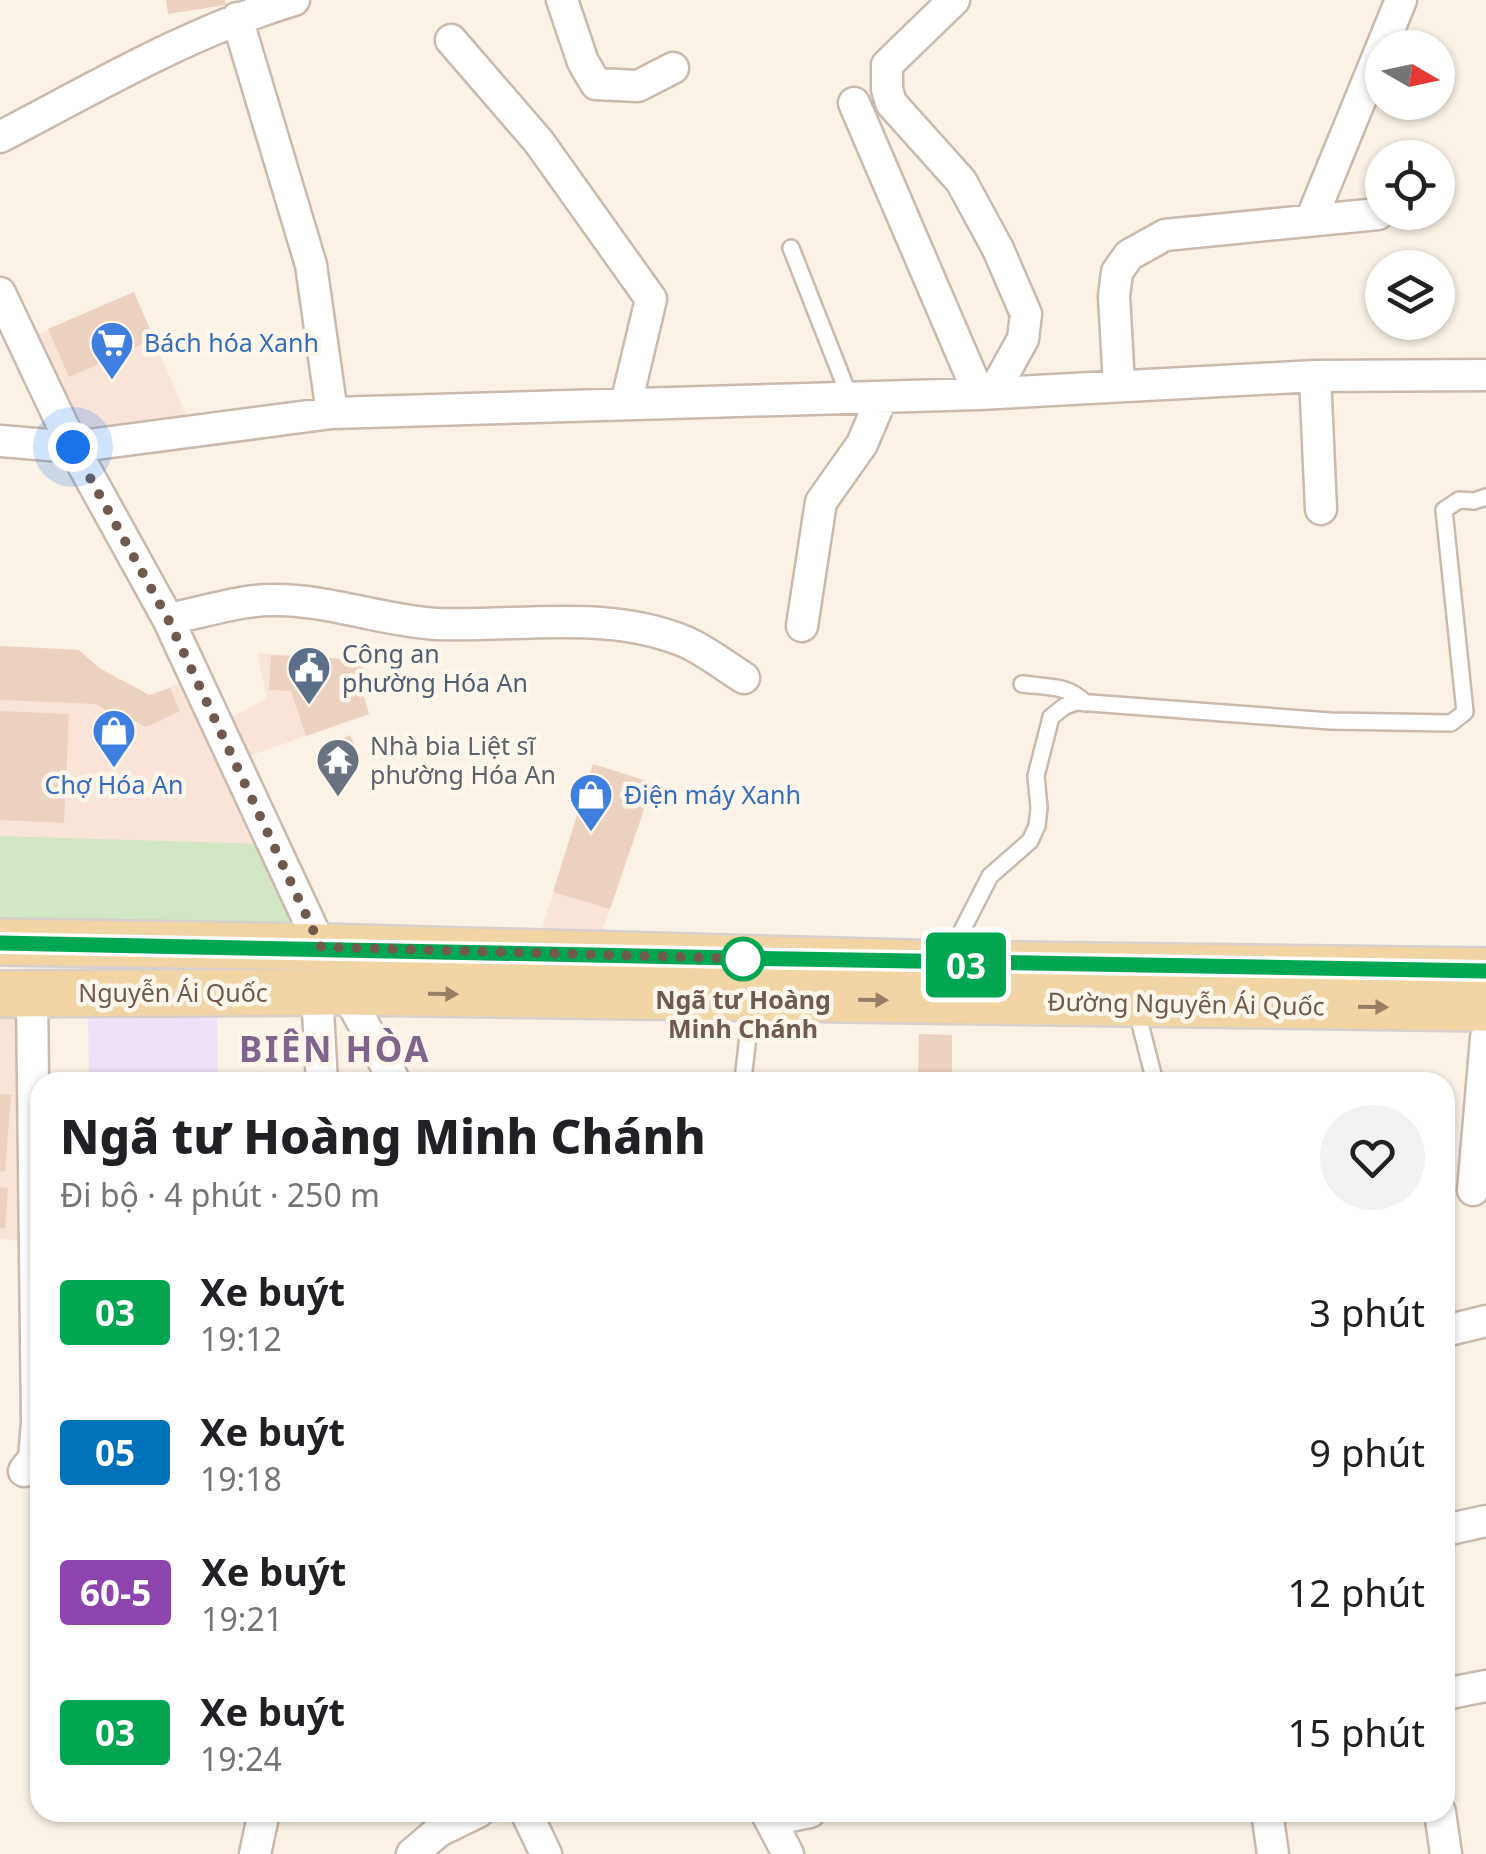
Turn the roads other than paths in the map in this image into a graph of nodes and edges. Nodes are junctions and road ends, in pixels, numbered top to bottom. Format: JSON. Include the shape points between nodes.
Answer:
{"nodes":[{"id":1,"x":294,"y":0,"type":"edge"},
{"id":2,"x":562,"y":0,"type":"edge"},
{"id":3,"x":954,"y":0,"type":"edge"},
{"id":4,"x":1401,"y":0,"type":"edge"},
{"id":5,"x":246,"y":10,"type":"edge"},
{"id":6,"x":452,"y":40,"type":"dead end"},
{"id":7,"x":673,"y":68,"type":"dead end"},
{"id":8,"x":854,"y":103,"type":"dead end"},
{"id":9,"x":0,"y":137,"type":"edge"},
{"id":10,"x":1365,"y":215,"type":"edge"},
{"id":11,"x":1311,"y":220,"type":"junction"},
{"id":12,"x":791,"y":248,"type":"dead end"},
{"id":13,"x":0,"y":293,"type":"edge"},
{"id":14,"x":1486,"y":375,"type":"edge"},
{"id":15,"x":1316,"y":376,"type":"junction"},
{"id":16,"x":1119,"y":386,"type":"junction"},
{"id":17,"x":986,"y":394,"type":"junction"},
{"id":18,"x":882,"y":396,"type":"junction"},
{"id":19,"x":850,"y":398,"type":"junction"},
{"id":20,"x":626,"y":404,"type":"junction"},
{"id":21,"x":332,"y":413,"type":"junction"},
{"id":22,"x":0,"y":441,"type":"edge"},
{"id":23,"x":73,"y":447,"type":"junction"},
{"id":24,"x":1486,"y":497,"type":"edge"},
{"id":25,"x":1320,"y":510,"type":"dead end"},
{"id":26,"x":168,"y":619,"type":"junction"},
{"id":27,"x":802,"y":626,"type":"dead end"},
{"id":28,"x":744,"y":678,"type":"dead end"},
{"id":29,"x":1022,"y":684,"type":"dead end"},
{"id":30,"x":1085,"y":703,"type":"junction"},
{"id":31,"x":0,"y":942,"type":"edge"},
{"id":32,"x":321,"y":947,"type":"junction"},
{"id":33,"x":945,"y":964,"type":"junction"},
{"id":34,"x":1486,"y":972,"type":"edge"},
{"id":35,"x":332,"y":992,"type":"junction"},
{"id":36,"x":16,"y":994,"type":"edge"},
{"id":37,"x":753,"y":997,"type":"junction"},
{"id":38,"x":1134,"y":1004,"type":"junction"},
{"id":39,"x":1486,"y":1008,"type":"edge"},
{"id":40,"x":1486,"y":1038,"type":"edge"},
{"id":41,"x":323,"y":1072,"type":"edge"},
{"id":42,"x":388,"y":1072,"type":"edge"},
{"id":43,"x":744,"y":1072,"type":"dead end"},
{"id":44,"x":1152,"y":1072,"type":"edge"},
{"id":45,"x":1472,"y":1190,"type":"dead end"},
{"id":46,"x":30,"y":1280,"type":"edge"},
{"id":47,"x":1486,"y":1321,"type":"edge"},
{"id":48,"x":1455,"y":1329,"type":"edge"},
{"id":49,"x":1486,"y":1521,"type":"edge"},
{"id":50,"x":1455,"y":1528,"type":"edge"},
{"id":51,"x":1486,"y":1686,"type":"edge"},
{"id":52,"x":1455,"y":1692,"type":"edge"},
{"id":53,"x":262,"y":1822,"type":"edge"},
{"id":54,"x":457,"y":1822,"type":"edge"},
{"id":55,"x":531,"y":1822,"type":"edge"},
{"id":56,"x":771,"y":1822,"type":"edge"},
{"id":57,"x":1268,"y":1822,"type":"edge"},
{"id":58,"x":1441,"y":1822,"type":"edge"},
{"id":59,"x":255,"y":1854,"type":"edge"},
{"id":60,"x":412,"y":1854,"type":"edge"},
{"id":61,"x":546,"y":1854,"type":"edge"},
{"id":62,"x":788,"y":1854,"type":"edge"},
{"id":63,"x":1273,"y":1854,"type":"edge"},
{"id":64,"x":1446,"y":1854,"type":"edge"}],
"edges":[{"from":1,"to":5,"type":"street"},
{"from":2,"to":7,"type":"street","via":[[596,84],[638,86]]},
{"from":3,"to":17,"type":"street","via":[[887,65],[886,89],[961,182],[1026,314],[1024,340]]},
{"from":4,"to":11,"type":"street"},
{"from":5,"to":9,"type":"street"},
{"from":5,"to":21,"type":"street","via":[[311,266]]},
{"from":6,"to":20,"type":"street","via":[[539,142],[651,299]]},
{"from":8,"to":17,"type":"street"},
{"from":10,"to":11,"type":"street"},
{"from":11,"to":16,"type":"street","via":[[1165,235],[1129,254],[1116,272],[1114,296]]},
{"from":12,"to":19,"type":"lane"},
{"from":13,"to":23,"type":"street"},
{"from":14,"to":15,"type":"street"},
{"from":15,"to":16,"type":"street"},
{"from":15,"to":25,"type":"street"},
{"from":16,"to":17,"type":"street"},
{"from":17,"to":18,"type":"street"},
{"from":18,"to":19,"type":"street"},
{"from":18,"to":27,"type":"street","via":[[862,444],[821,502]]},
{"from":19,"to":20,"type":"street"},
{"from":20,"to":21,"type":"street"},
{"from":21,"to":23,"type":"street"},
{"from":22,"to":23,"type":"street"},
{"from":23,"to":26,"type":"street"},
{"from":24,"to":30,"type":"lane","via":[[1459,500],[1444,510],[1464,712],[1450,723]]},
{"from":26,"to":28,"type":"street","via":[[270,600],[438,624],[597,622],[689,643]]},
{"from":26,"to":32,"type":"street"},
{"from":29,"to":30,"type":"lane","via":[[1064,688]]},
{"from":30,"to":33,"type":"lane","via":[[1064,706],[1050,717],[1036,776],[1037,826],[1030,842],[990,876]]},
{"from":31,"to":32,"type":"main road","name":"Đường Nguyễn Ái Quốc"},
{"from":32,"to":33,"type":"main road","name":"Đường Nguyễn Ái Quốc"},
{"from":32,"to":35,"type":"main road"},
{"from":33,"to":34,"type":"main road","name":"Đường Nguyễn Ái Quốc"},
{"from":35,"to":36,"type":"main road","name":"Nguyễn Ái Quốc"},
{"from":35,"to":37,"type":"main road","name":"Đường Nguyễn Ái Quốc","one_way":true},
{"from":35,"to":41,"type":"street"},
{"from":35,"to":42,"type":"street"},
{"from":36,"to":46,"type":"street"},
{"from":37,"to":38,"type":"main road","name":"Đường Nguyễn Ái Quốc","one_way":true},
{"from":37,"to":43,"type":"lane"},
{"from":38,"to":39,"type":"main road","name":"Đường Nguyễn Ái Quốc","one_way":true},
{"from":38,"to":44,"type":"lane"},
{"from":40,"to":45,"type":"street"},
{"from":47,"to":48,"type":"street"},
{"from":49,"to":50,"type":"street"},
{"from":51,"to":52,"type":"street"},
{"from":53,"to":59,"type":"street"},
{"from":54,"to":60,"type":"street"},
{"from":55,"to":61,"type":"street"},
{"from":56,"to":62,"type":"street"},
{"from":57,"to":63,"type":"street"},
{"from":58,"to":64,"type":"street"}]}
